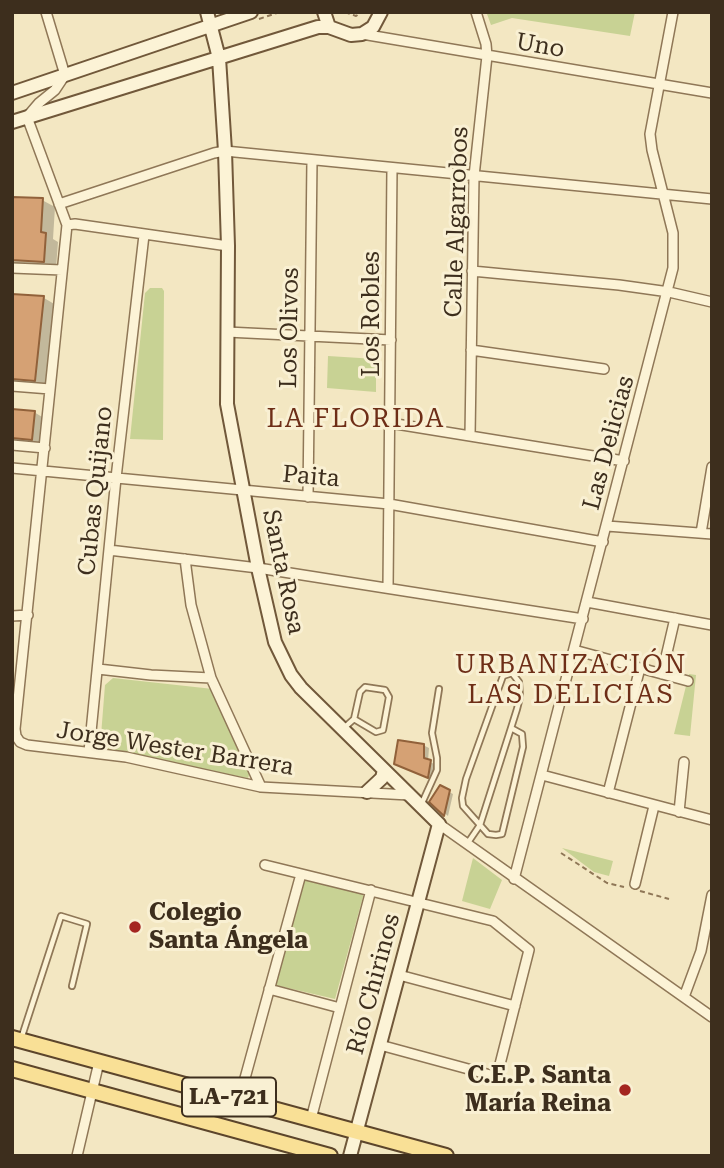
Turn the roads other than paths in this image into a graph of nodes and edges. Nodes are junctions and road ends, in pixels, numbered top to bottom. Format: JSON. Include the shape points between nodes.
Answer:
{"nodes":[{"id":1,"x":46,"y":12,"type":"edge"},
{"id":2,"x":207,"y":12,"type":"edge"},
{"id":3,"x":324,"y":12,"type":"edge"},
{"id":4,"x":381,"y":12,"type":"edge"},
{"id":5,"x":477,"y":12,"type":"edge"},
{"id":6,"x":673,"y":12,"type":"edge"},
{"id":7,"x":253,"y":16,"type":"edge"},
{"id":8,"x":212,"y":26,"type":"junction"},
{"id":9,"x":328,"y":27,"type":"junction"},
{"id":10,"x":362,"y":34,"type":"junction"},
{"id":11,"x":487,"y":56,"type":"junction"},
{"id":12,"x":219,"y":58,"type":"junction"},
{"id":13,"x":65,"y":75,"type":"junction"},
{"id":14,"x":659,"y":85,"type":"junction"},
{"id":15,"x":12,"y":93,"type":"edge"},
{"id":16,"x":712,"y":93,"type":"edge"},
{"id":17,"x":27,"y":117,"type":"junction"},
{"id":18,"x":12,"y":122,"type":"edge"},
{"id":19,"x":225,"y":151,"type":"junction"},
{"id":20,"x":312,"y":160,"type":"junction"},
{"id":21,"x":392,"y":168,"type":"junction"},
{"id":22,"x":474,"y":176,"type":"junction"},
{"id":23,"x":664,"y":194,"type":"junction"},
{"id":24,"x":712,"y":199,"type":"edge"},
{"id":25,"x":59,"y":204,"type":"junction"},
{"id":26,"x":66,"y":225,"type":"junction"},
{"id":27,"x":144,"y":235,"type":"junction"},
{"id":28,"x":228,"y":246,"type":"junction"},
{"id":29,"x":12,"y":268,"type":"edge"},
{"id":30,"x":62,"y":270,"type":"junction"},
{"id":31,"x":472,"y":271,"type":"junction"},
{"id":32,"x":669,"y":292,"type":"junction"},
{"id":33,"x":712,"y":302,"type":"edge"},
{"id":34,"x":227,"y":332,"type":"junction"},
{"id":35,"x":309,"y":336,"type":"junction"},
{"id":36,"x":391,"y":340,"type":"junction"},
{"id":37,"x":471,"y":350,"type":"junction"},
{"id":38,"x":604,"y":369,"type":"dead end"},
{"id":39,"x":12,"y":386,"type":"edge"},
{"id":40,"x":50,"y":389,"type":"junction"},
{"id":41,"x":390,"y":423,"type":"junction"},
{"id":42,"x":470,"y":436,"type":"junction"},
{"id":43,"x":12,"y":445,"type":"edge"},
{"id":44,"x":45,"y":448,"type":"junction"},
{"id":45,"x":624,"y":461,"type":"junction"},
{"id":46,"x":712,"y":467,"type":"edge"},
{"id":47,"x":12,"y":468,"type":"edge"},
{"id":48,"x":43,"y":471,"type":"junction"},
{"id":49,"x":116,"y":478,"type":"junction"},
{"id":50,"x":244,"y":490,"type":"junction"},
{"id":51,"x":308,"y":497,"type":"junction"},
{"id":52,"x":389,"y":504,"type":"junction"},
{"id":53,"x":607,"y":526,"type":"junction"},
{"id":54,"x":701,"y":533,"type":"junction"},
{"id":55,"x":712,"y":534,"type":"edge"},
{"id":56,"x":603,"y":542,"type":"junction"},
{"id":57,"x":109,"y":550,"type":"junction"},
{"id":58,"x":185,"y":559,"type":"junction"},
{"id":59,"x":258,"y":568,"type":"junction"},
{"id":60,"x":388,"y":588,"type":"junction"},
{"id":61,"x":587,"y":603,"type":"junction"},
{"id":62,"x":27,"y":615,"type":"junction"},
{"id":63,"x":12,"y":616,"type":"edge"},
{"id":64,"x":675,"y":618,"type":"junction"},
{"id":65,"x":583,"y":619,"type":"junction"},
{"id":66,"x":712,"y":625,"type":"edge"},
{"id":67,"x":575,"y":650,"type":"junction"},
{"id":68,"x":640,"y":668,"type":"junction"},
{"id":69,"x":98,"y":669,"type":"junction"},
{"id":70,"x":662,"y":674,"type":"junction"},
{"id":71,"x":211,"y":678,"type":"junction"},
{"id":72,"x":688,"y":681,"type":"dead end"},
{"id":73,"x":439,"y":689,"type":"dead end"},
{"id":74,"x":354,"y":719,"type":"junction"},
{"id":75,"x":511,"y":728,"type":"junction"},
{"id":76,"x":342,"y":730,"type":"junction"},
{"id":77,"x":89,"y":752,"type":"junction"},
{"id":78,"x":684,"y":762,"type":"dead end"},
{"id":79,"x":384,"y":770,"type":"junction"},
{"id":80,"x":541,"y":775,"type":"junction"},
{"id":81,"x":261,"y":787,"type":"junction"},
{"id":82,"x":367,"y":792,"type":"junction"},
{"id":83,"x":608,"y":793,"type":"junction"},
{"id":84,"x":409,"y":795,"type":"junction"},
{"id":85,"x":420,"y":806,"type":"junction"},
{"id":86,"x":654,"y":806,"type":"junction"},
{"id":87,"x":679,"y":812,"type":"junction"},
{"id":88,"x":712,"y":820,"type":"edge"},
{"id":89,"x":439,"y":824,"type":"junction"},
{"id":90,"x":480,"y":825,"type":"junction"},
{"id":91,"x":467,"y":844,"type":"junction"},
{"id":92,"x":265,"y":864,"type":"dead end"},
{"id":93,"x":301,"y":874,"type":"junction"},
{"id":94,"x":514,"y":879,"type":"junction"},
{"id":95,"x":635,"y":884,"type":"dead end"},
{"id":96,"x":371,"y":890,"type":"junction"},
{"id":97,"x":712,"y":895,"type":"edge"},
{"id":98,"x":419,"y":901,"type":"junction"},
{"id":99,"x":399,"y":975,"type":"junction"},
{"id":100,"x":72,"y":986,"type":"dead end"},
{"id":101,"x":269,"y":989,"type":"junction"},
{"id":102,"x":684,"y":997,"type":"junction"},
{"id":103,"x":515,"y":1006,"type":"junction"},
{"id":104,"x":340,"y":1008,"type":"junction"},
{"id":105,"x":712,"y":1017,"type":"edge"},
{"id":106,"x":16,"y":1039,"type":"edge"},
{"id":107,"x":380,"y":1045,"type":"junction"},
{"id":108,"x":99,"y":1062,"type":"junction"},
{"id":109,"x":12,"y":1069,"type":"edge"},
{"id":110,"x":91,"y":1091,"type":"junction"},
{"id":111,"x":239,"y":1100,"type":"junction"},
{"id":112,"x":311,"y":1119,"type":"junction"},
{"id":113,"x":357,"y":1132,"type":"junction"},
{"id":114,"x":77,"y":1156,"type":"edge"},
{"id":115,"x":330,"y":1156,"type":"edge"},
{"id":116,"x":350,"y":1156,"type":"edge"},
{"id":117,"x":446,"y":1156,"type":"edge"}],
"edges":[{"from":1,"to":13,"type":"street"},
{"from":2,"to":8,"type":"street","name":"Santa Rosa"},
{"from":3,"to":9,"type":"street"},
{"from":4,"to":10,"type":"street","via":[[373,27]]},
{"from":5,"to":11,"type":"street","name":"Calle Algarrobos"},
{"from":6,"to":14,"type":"street","name":"Las Delicias"},
{"from":7,"to":8,"type":"street"},
{"from":8,"to":12,"type":"street","name":"Santa Rosa"},
{"from":8,"to":13,"type":"street"},
{"from":9,"to":10,"type":"street","via":[[351,36]]},
{"from":9,"to":12,"type":"street","via":[[317,26]]},
{"from":10,"to":11,"type":"street","name":"Uno"},
{"from":11,"to":14,"type":"street","name":"Uno"},
{"from":11,"to":22,"type":"street","name":"Calle Algarrobos"},
{"from":12,"to":17,"type":"street"},
{"from":12,"to":19,"type":"street","name":"Santa Rosa"},
{"from":13,"to":15,"type":"street"},
{"from":13,"to":17,"type":"street"},
{"from":14,"to":16,"type":"street","name":"Uno"},
{"from":14,"to":23,"type":"street","name":"Las Delicias","via":[[650,134]]},
{"from":17,"to":18,"type":"street"},
{"from":17,"to":25,"type":"street"},
{"from":19,"to":20,"type":"street"},
{"from":19,"to":25,"type":"street"},
{"from":19,"to":28,"type":"street","name":"Santa Rosa"},
{"from":20,"to":21,"type":"street"},
{"from":20,"to":35,"type":"street","name":"Los Olivos"},
{"from":21,"to":22,"type":"street"},
{"from":21,"to":36,"type":"street","name":"Los Robles"},
{"from":22,"to":23,"type":"street"},
{"from":22,"to":31,"type":"street","name":"Calle Algarrobos"},
{"from":23,"to":24,"type":"street"},
{"from":23,"to":32,"type":"street","name":"Las Delicias","via":[[674,250]]},
{"from":25,"to":26,"type":"street"},
{"from":26,"to":27,"type":"street"},
{"from":26,"to":30,"type":"street"},
{"from":27,"to":28,"type":"street"},
{"from":27,"to":49,"type":"street","name":"Cubas Quijano"},
{"from":28,"to":34,"type":"street","name":"Santa Rosa"},
{"from":29,"to":30,"type":"street"},
{"from":30,"to":40,"type":"street"},
{"from":31,"to":32,"type":"street"},
{"from":31,"to":37,"type":"street","name":"Calle Algarrobos"},
{"from":32,"to":33,"type":"street"},
{"from":32,"to":45,"type":"street","name":"Las Delicias"},
{"from":34,"to":35,"type":"street"},
{"from":34,"to":50,"type":"street","name":"Santa Rosa","via":[[227,404]]},
{"from":35,"to":36,"type":"street"},
{"from":35,"to":51,"type":"street","name":"Los Olivos"},
{"from":36,"to":41,"type":"street","name":"Los Robles"},
{"from":37,"to":38,"type":"street"},
{"from":37,"to":42,"type":"street","name":"Calle Algarrobos"},
{"from":39,"to":40,"type":"street"},
{"from":40,"to":44,"type":"street"},
{"from":41,"to":42,"type":"street"},
{"from":41,"to":52,"type":"street","name":"Los Robles"},
{"from":42,"to":45,"type":"street"},
{"from":43,"to":44,"type":"street"},
{"from":44,"to":48,"type":"street"},
{"from":45,"to":53,"type":"street","name":"Las Delicias"},
{"from":46,"to":54,"type":"street"},
{"from":47,"to":48,"type":"street","name":"Paita"},
{"from":48,"to":49,"type":"street","name":"Paita"},
{"from":48,"to":62,"type":"street"},
{"from":49,"to":50,"type":"street","name":"Paita"},
{"from":49,"to":57,"type":"street","name":"Cubas Quijano"},
{"from":50,"to":51,"type":"street","name":"Paita"},
{"from":50,"to":59,"type":"street","name":"Santa Rosa"},
{"from":51,"to":52,"type":"street","name":"Paita"},
{"from":52,"to":56,"type":"street","name":"Paita"},
{"from":52,"to":60,"type":"street","name":"Los Robles"},
{"from":53,"to":54,"type":"street"},
{"from":53,"to":56,"type":"street","name":"Las Delicias"},
{"from":54,"to":55,"type":"street"},
{"from":56,"to":61,"type":"street","name":"Las Delicias"},
{"from":57,"to":58,"type":"street"},
{"from":57,"to":69,"type":"street","name":"Cubas Quijano"},
{"from":58,"to":59,"type":"street"},
{"from":58,"to":71,"type":"street","via":[[191,605]]},
{"from":59,"to":60,"type":"street"},
{"from":59,"to":76,"type":"street","name":"Santa Rosa","via":[[281,657],[301,688]]},
{"from":60,"to":65,"type":"street"},
{"from":61,"to":64,"type":"street"},
{"from":61,"to":65,"type":"street","name":"Las Delicias"},
{"from":62,"to":63,"type":"street"},
{"from":62,"to":77,"type":"street","name":"Jorge Wester Barrera","via":[[15,729],[20,742]]},
{"from":64,"to":66,"type":"street"},
{"from":64,"to":70,"type":"street"},
{"from":65,"to":67,"type":"street","name":"Las Delicias"},
{"from":67,"to":68,"type":"street"},
{"from":67,"to":80,"type":"street","name":"Las Delicias"},
{"from":68,"to":70,"type":"street"},
{"from":68,"to":83,"type":"street"},
{"from":69,"to":71,"type":"street"},
{"from":69,"to":77,"type":"street","name":"Cubas Quijano"},
{"from":70,"to":72,"type":"street"},
{"from":71,"to":81,"type":"street"},
{"from":73,"to":85,"type":"lane","via":[[432,733],[436,769]]},
{"from":74,"to":74,"type":"lane","via":[[365,687],[386,690],[383,730],[376,732]]},
{"from":74,"to":76,"type":"lane"},
{"from":75,"to":90,"type":"lane"},
{"from":75,"to":90,"type":"lane","via":[[522,734],[523,747],[502,834],[488,834]]},
{"from":75,"to":90,"type":"lane","via":[[520,697],[519,682],[512,673],[503,676],[466,779],[463,806]]},
{"from":76,"to":79,"type":"street","name":"Santa Rosa"},
{"from":77,"to":81,"type":"street","name":"Jorge Wester Barrera"},
{"from":78,"to":87,"type":"street"},
{"from":79,"to":82,"type":"street"},
{"from":79,"to":84,"type":"street","name":"Santa Rosa"},
{"from":80,"to":83,"type":"street"},
{"from":80,"to":94,"type":"street","name":"Las Delicias"},
{"from":81,"to":82,"type":"street","name":"Jorge Wester Barrera"},
{"from":82,"to":84,"type":"street","name":"Jorge Wester Barrera"},
{"from":83,"to":86,"type":"street"},
{"from":84,"to":85,"type":"street","name":"Santa Rosa"},
{"from":85,"to":89,"type":"street","name":"Santa Rosa"},
{"from":86,"to":87,"type":"street"},
{"from":86,"to":95,"type":"street"},
{"from":87,"to":88,"type":"street"},
{"from":89,"to":91,"type":"street","name":"Santa Rosa"},
{"from":89,"to":98,"type":"street","name":"Río Chirinos"},
{"from":90,"to":91,"type":"lane"},
{"from":91,"to":94,"type":"street","name":"Santa Rosa"},
{"from":92,"to":93,"type":"street"},
{"from":93,"to":96,"type":"street"},
{"from":93,"to":101,"type":"street"},
{"from":94,"to":102,"type":"street","name":"Santa Rosa"},
{"from":96,"to":98,"type":"street"},
{"from":96,"to":104,"type":"street"},
{"from":97,"to":102,"type":"street","via":[[701,951]]},
{"from":98,"to":99,"type":"street","name":"Río Chirinos"},
{"from":98,"to":103,"type":"street","via":[[493,921],[525,944],[529,950]]},
{"from":99,"to":103,"type":"street"},
{"from":99,"to":107,"type":"street","name":"Río Chirinos"},
{"from":100,"to":106,"type":"lane","via":[[87,924],[61,916]]},
{"from":101,"to":104,"type":"street"},
{"from":101,"to":111,"type":"street"},
{"from":102,"to":105,"type":"street","name":"Santa Rosa"},
{"from":103,"to":107,"type":"street","via":[[494,1076]]},
{"from":104,"to":112,"type":"street"},
{"from":106,"to":108,"type":"main road","number":"LA-721"},
{"from":107,"to":113,"type":"street","name":"Río Chirinos"},
{"from":108,"to":110,"type":"street"},
{"from":108,"to":111,"type":"main road","number":"LA-721"},
{"from":109,"to":110,"type":"main road","number":"LA-721"},
{"from":110,"to":114,"type":"street"},
{"from":110,"to":115,"type":"main road","number":"LA-721"},
{"from":111,"to":112,"type":"main road","number":"LA-721"},
{"from":112,"to":113,"type":"main road","number":"LA-721"},
{"from":113,"to":116,"type":"street","name":"Río Chirinos"},
{"from":113,"to":117,"type":"main road","number":"LA-721"}]}
